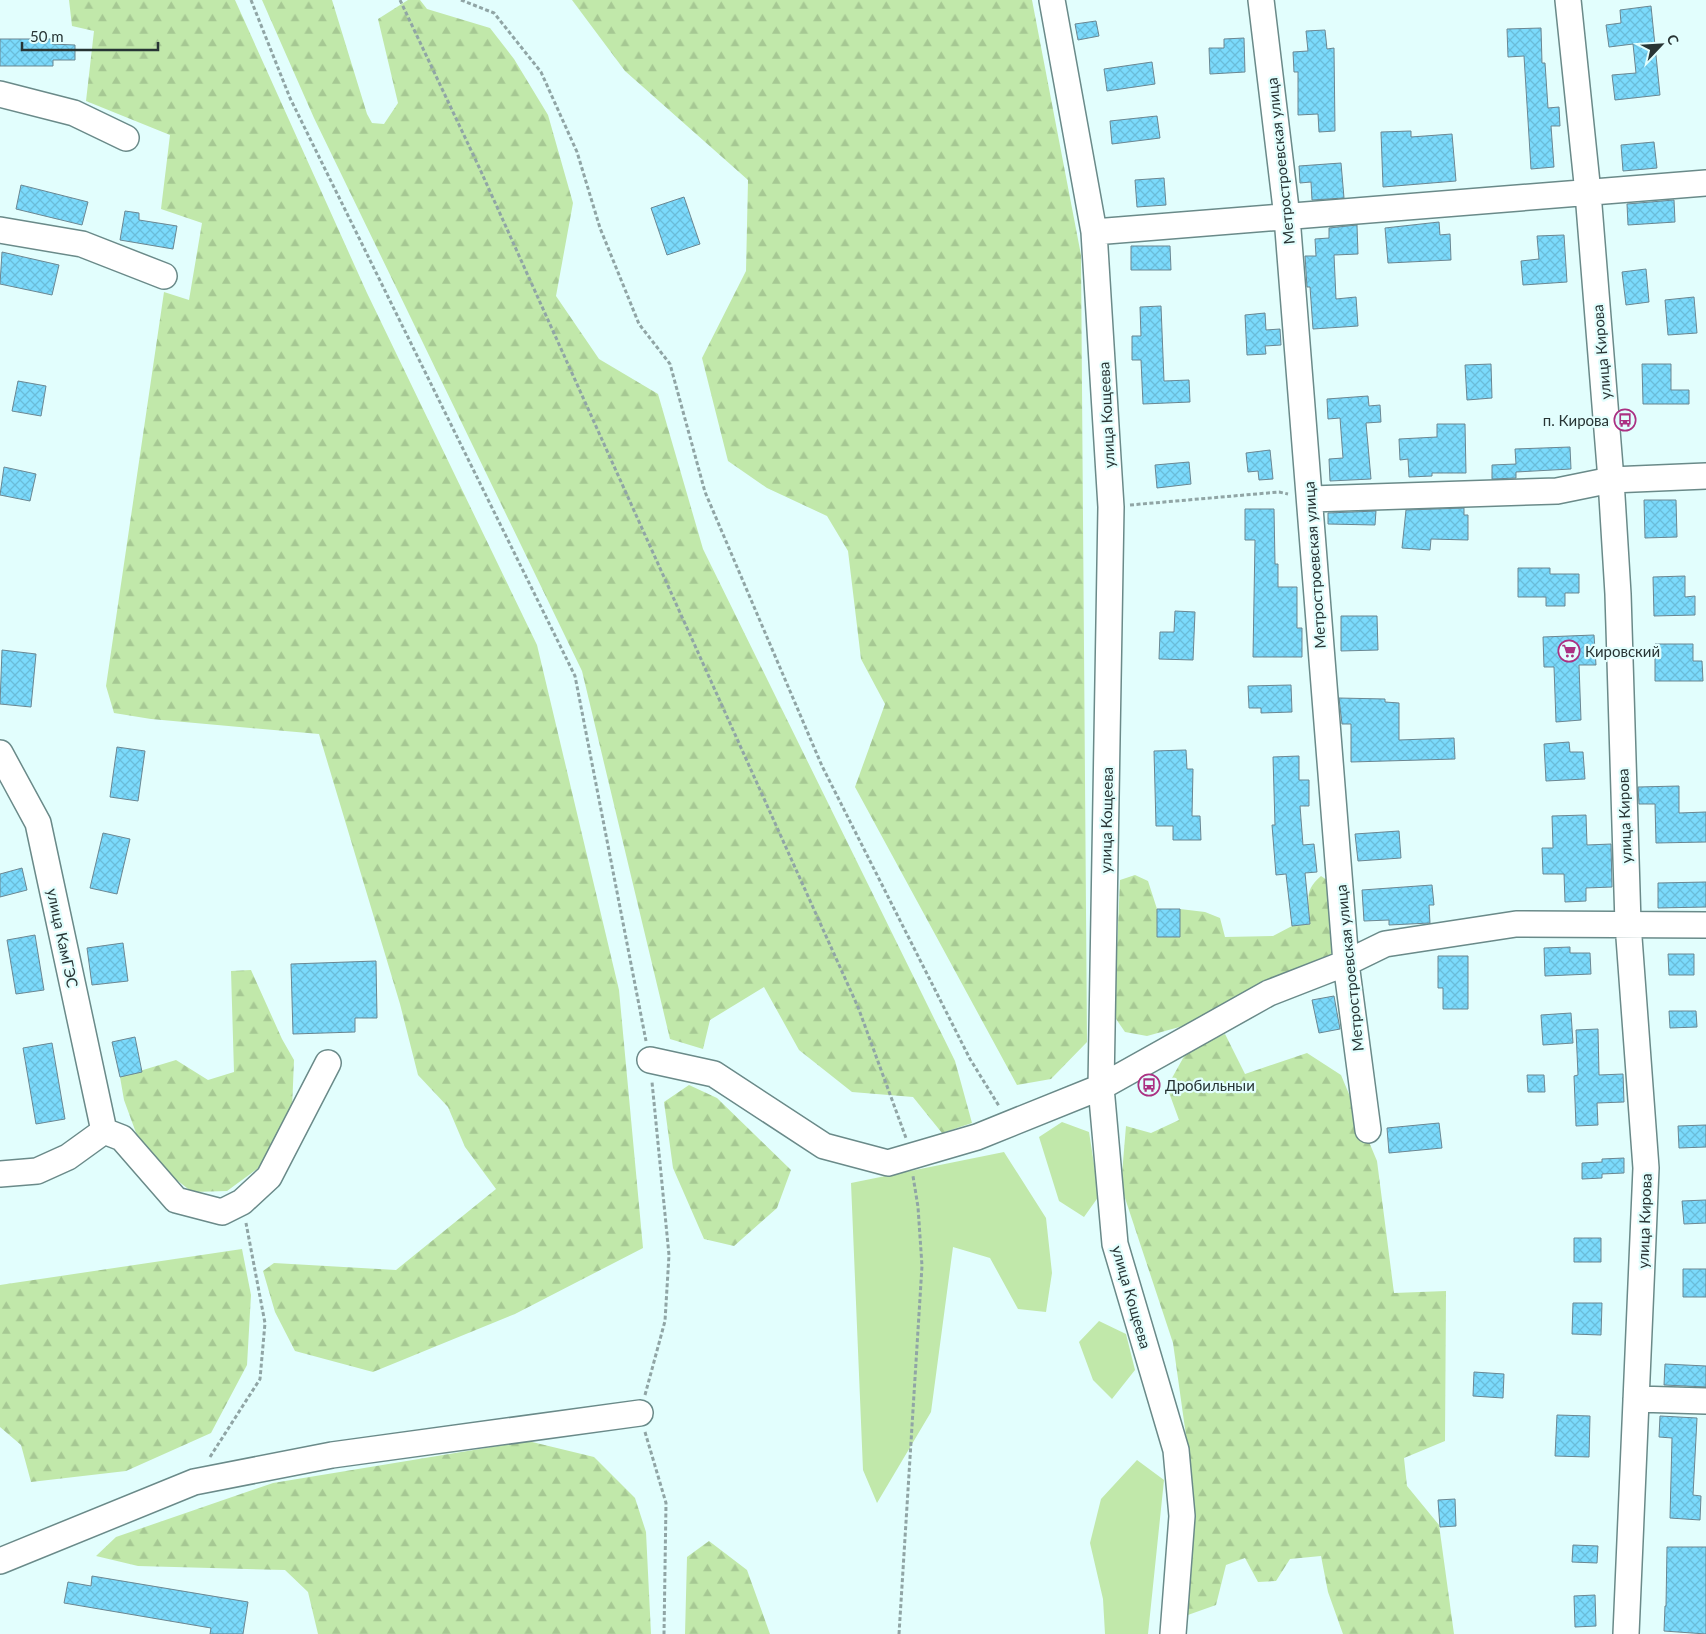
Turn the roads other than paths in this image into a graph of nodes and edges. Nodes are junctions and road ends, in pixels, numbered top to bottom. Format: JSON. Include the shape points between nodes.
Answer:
{"nodes":[{"id":1,"x":1052,"y":0,"type":"edge"},
{"id":2,"x":1261,"y":0,"type":"edge"},
{"id":3,"x":1568,"y":0,"type":"edge"},
{"id":4,"x":0,"y":94,"type":"edge"},
{"id":5,"x":126,"y":138,"type":"dead end"},
{"id":6,"x":1706,"y":183,"type":"edge"},
{"id":7,"x":1588,"y":193,"type":"junction"},
{"id":8,"x":1287,"y":217,"type":"junction"},
{"id":9,"x":0,"y":230,"type":"edge"},
{"id":10,"x":1094,"y":232,"type":"junction"},
{"id":11,"x":164,"y":276,"type":"dead end"},
{"id":12,"x":1706,"y":476,"type":"edge"},
{"id":13,"x":1611,"y":480,"type":"junction"},
{"id":14,"x":1311,"y":498,"type":"junction"},
{"id":15,"x":0,"y":753,"type":"edge"},
{"id":16,"x":1628,"y":924,"type":"junction"},
{"id":17,"x":1706,"y":925,"type":"edge"},
{"id":18,"x":1346,"y":963,"type":"junction"},
{"id":19,"x":650,"y":1060,"type":"road end"},
{"id":20,"x":328,"y":1063,"type":"dead end"},
{"id":21,"x":1101,"y":1087,"type":"junction"},
{"id":22,"x":1368,"y":1130,"type":"dead end"},
{"id":23,"x":104,"y":1131,"type":"junction"},
{"id":24,"x":0,"y":1174,"type":"edge"},
{"id":25,"x":1636,"y":1399,"type":"junction"},
{"id":26,"x":1706,"y":1401,"type":"edge"},
{"id":27,"x":640,"y":1413,"type":"road end"},
{"id":28,"x":0,"y":1561,"type":"edge"},
{"id":29,"x":1173,"y":1634,"type":"edge"},
{"id":30,"x":1626,"y":1634,"type":"edge"}],
"edges":[{"from":1,"to":10,"type":"street","name":"улица Кощеева"},
{"from":2,"to":8,"type":"street","name":"Метростроевская улица"},
{"from":3,"to":7,"type":"street","name":"улица Кирова"},
{"from":4,"to":5,"type":"street","via":[[74,113]]},
{"from":6,"to":7,"type":"street"},
{"from":7,"to":8,"type":"street"},
{"from":7,"to":13,"type":"street","name":"улица Кирова"},
{"from":8,"to":10,"type":"street"},
{"from":8,"to":14,"type":"street","name":"Метростроевская улица"},
{"from":9,"to":11,"type":"street","via":[[82,244]]},
{"from":10,"to":21,"type":"street","name":"улица Кощеева","via":[[1111,507]]},
{"from":12,"to":13,"type":"street"},
{"from":13,"to":14,"type":"street","via":[[1558,491]]},
{"from":13,"to":16,"type":"street","name":"улица Кирова","via":[[1618,594]]},
{"from":14,"to":18,"type":"street","name":"Метростроевская улица","via":[[1318,637]]},
{"from":15,"to":23,"type":"street","name":"улица КамГЭС","via":[[38,823]]},
{"from":16,"to":17,"type":"street"},
{"from":16,"to":18,"type":"street","via":[[1516,924],[1385,944]]},
{"from":16,"to":25,"type":"street","name":"улица Кирова","via":[[1646,1168]]},
{"from":18,"to":21,"type":"street","via":[[1270,993]]},
{"from":18,"to":22,"type":"street","name":"Метростроевская улица"},
{"from":19,"to":21,"type":"street","via":[[714,1074],[824,1146],[888,1163],[977,1137]]},
{"from":20,"to":23,"type":"street","via":[[269,1177],[242,1202],[222,1212],[176,1200],[122,1138]]},
{"from":21,"to":29,"type":"street","name":"улица Кощеева","via":[[1115,1244],[1176,1450],[1182,1516]]},
{"from":23,"to":24,"type":"street","via":[[68,1157],[37,1171]]},
{"from":25,"to":26,"type":"street"},
{"from":25,"to":30,"type":"street","name":"улица Кирова"},
{"from":27,"to":28,"type":"street","via":[[332,1455],[194,1482]]}]}
